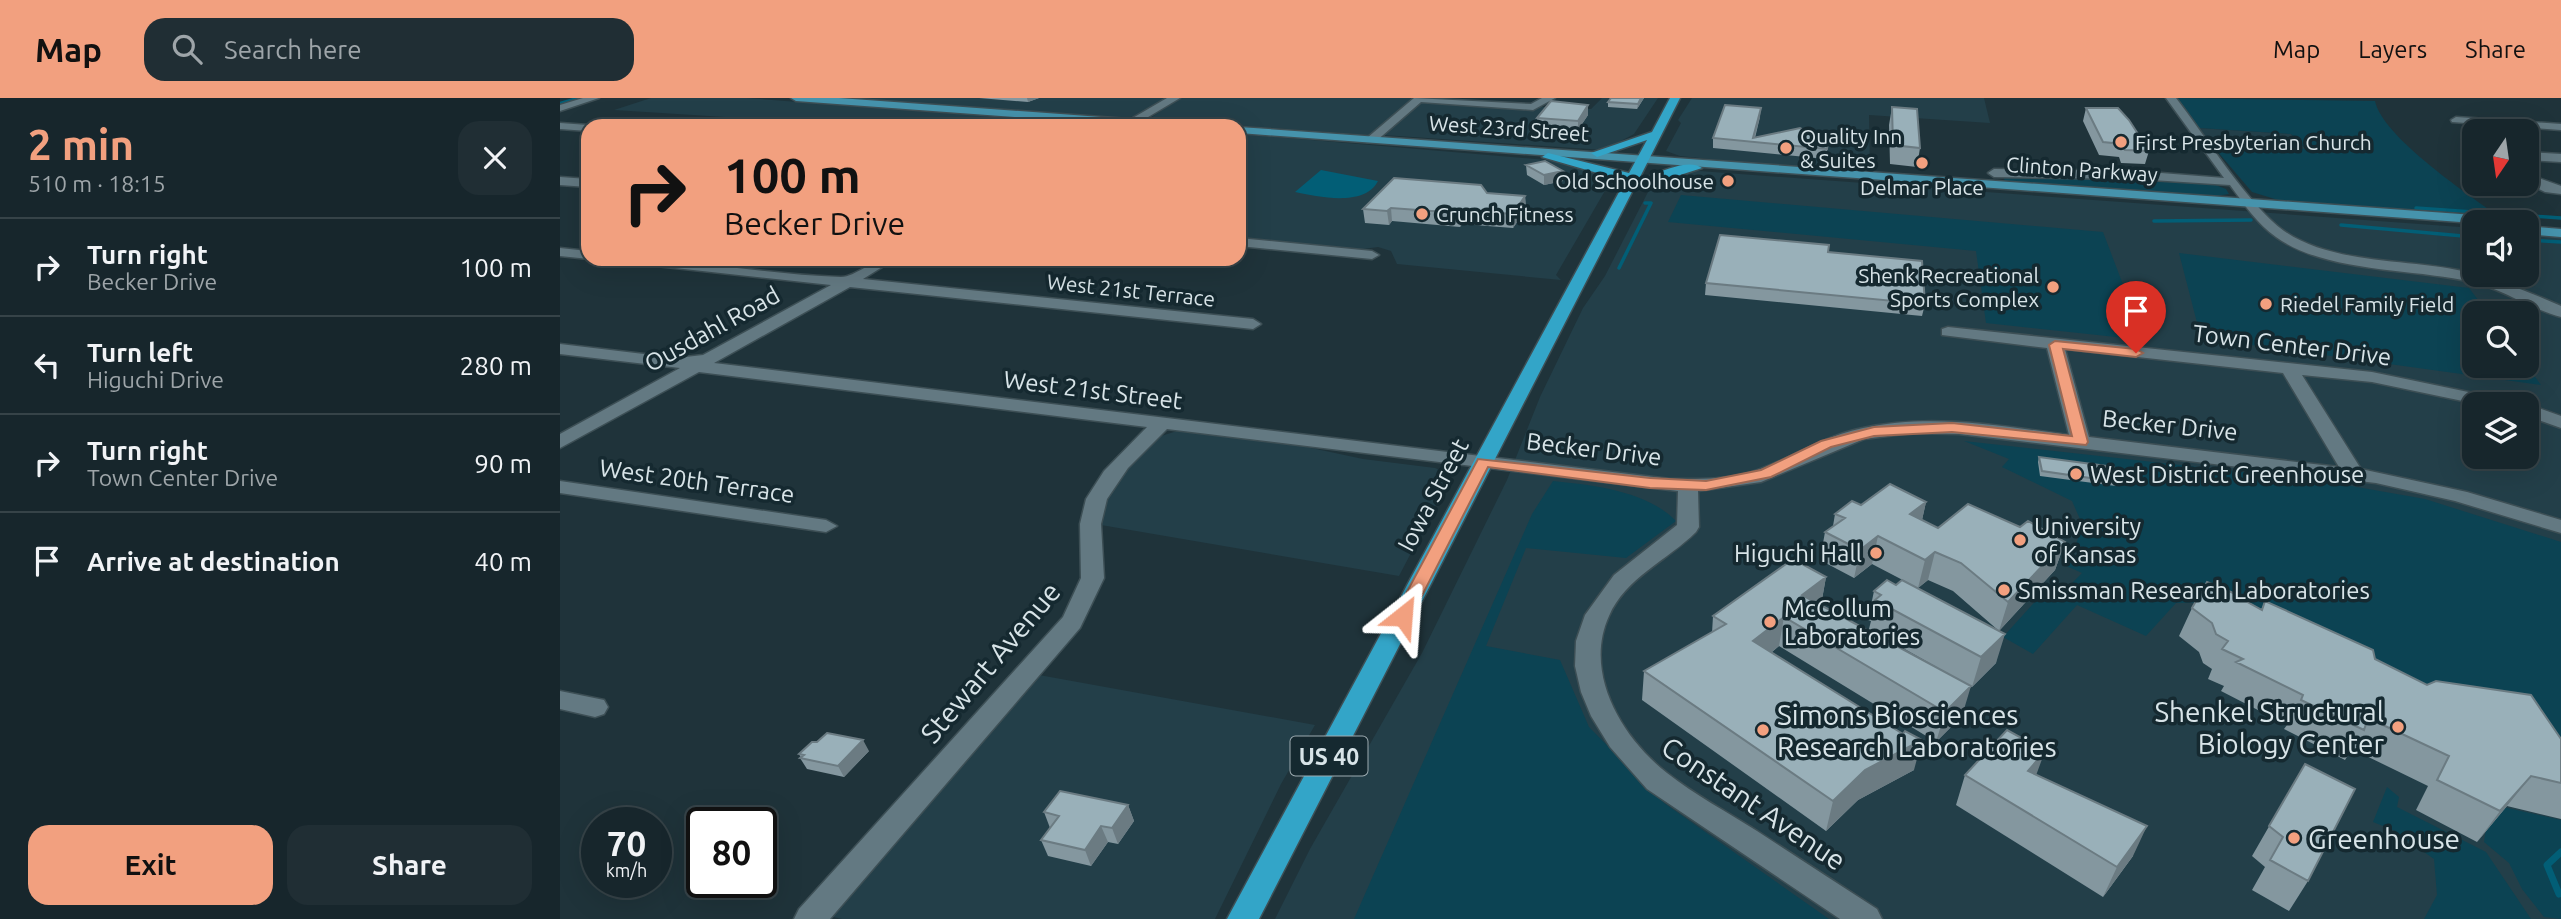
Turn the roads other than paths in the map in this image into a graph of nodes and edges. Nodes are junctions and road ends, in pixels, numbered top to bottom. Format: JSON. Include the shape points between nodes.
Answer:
{"nodes":[{"id":1,"x":594,"y":98,"type":"edge"},
{"id":2,"x":796,"y":98,"type":"edge"},
{"id":3,"x":1175,"y":98,"type":"edge"},
{"id":4,"x":1550,"y":98,"type":"edge"},
{"id":5,"x":1675,"y":98,"type":"edge"},
{"id":6,"x":2171,"y":98,"type":"edge"},
{"id":7,"x":1420,"y":99,"type":"edge"},
{"id":8,"x":560,"y":108,"type":"edge"},
{"id":9,"x":1065,"y":119,"type":"edge"},
{"id":10,"x":1138,"y":119,"type":"edge"},
{"id":11,"x":2456,"y":120,"type":"dead end"},
{"id":12,"x":560,"y":126,"type":"edge"},
{"id":13,"x":2561,"y":127,"type":"edge"},
{"id":14,"x":581,"y":128,"type":"edge"},
{"id":15,"x":1246,"y":131,"type":"edge"},
{"id":16,"x":1656,"y":134,"type":"junction"},
{"id":17,"x":1371,"y":140,"type":"junction"},
{"id":18,"x":1597,"y":153,"type":"junction"},
{"id":19,"x":1548,"y":157,"type":"junction"},
{"id":20,"x":2539,"y":157,"type":"edge"},
{"id":21,"x":2561,"y":158,"type":"edge"},
{"id":22,"x":1642,"y":160,"type":"junction"},
{"id":23,"x":1696,"y":168,"type":"junction"},
{"id":24,"x":1994,"y":173,"type":"dead end"},
{"id":25,"x":560,"y":181,"type":"edge"},
{"id":26,"x":581,"y":182,"type":"edge"},
{"id":27,"x":2234,"y":182,"type":"junction"},
{"id":28,"x":1630,"y":183,"type":"junction"},
{"id":29,"x":2252,"y":206,"type":"junction"},
{"id":30,"x":2462,"y":219,"type":"edge"},
{"id":31,"x":2539,"y":224,"type":"edge"},
{"id":32,"x":2462,"y":225,"type":"edge"},
{"id":33,"x":2561,"y":226,"type":"edge"},
{"id":34,"x":2539,"y":231,"type":"edge"},
{"id":35,"x":2561,"y":233,"type":"edge"},
{"id":36,"x":2288,"y":239,"type":"junction"},
{"id":37,"x":1246,"y":244,"type":"edge"},
{"id":38,"x":560,"y":252,"type":"edge"},
{"id":39,"x":581,"y":254,"type":"edge"},
{"id":40,"x":1372,"y":255,"type":"dead end"},
{"id":41,"x":2462,"y":265,"type":"edge"},
{"id":42,"x":695,"y":266,"type":"edge"},
{"id":43,"x":876,"y":266,"type":"edge"},
{"id":44,"x":847,"y":282,"type":"junction"},
{"id":45,"x":2527,"y":287,"type":"edge"},
{"id":46,"x":2561,"y":310,"type":"edge"},
{"id":47,"x":1253,"y":324,"type":"dead end"},
{"id":48,"x":1948,"y":332,"type":"dead end"},
{"id":49,"x":2055,"y":345,"type":"junction"},
{"id":50,"x":560,"y":349,"type":"edge"},
{"id":51,"x":684,"y":368,"type":"junction"},
{"id":52,"x":2290,"y":368,"type":"junction"},
{"id":53,"x":2462,"y":395,"type":"edge"},
{"id":54,"x":2539,"y":412,"type":"edge"},
{"id":55,"x":2539,"y":414,"type":"edge"},
{"id":56,"x":2561,"y":415,"type":"edge"},
{"id":57,"x":2561,"y":422,"type":"edge"},
{"id":58,"x":1162,"y":423,"type":"junction"},
{"id":59,"x":560,"y":442,"type":"edge"},
{"id":60,"x":2081,"y":442,"type":"junction"},
{"id":61,"x":1483,"y":462,"type":"junction"},
{"id":62,"x":2353,"y":473,"type":"junction"},
{"id":63,"x":1688,"y":485,"type":"junction"},
{"id":64,"x":560,"y":487,"type":"edge"},
{"id":65,"x":826,"y":526,"type":"dead end"},
{"id":66,"x":2561,"y":527,"type":"edge"},
{"id":67,"x":560,"y":700,"type":"edge"},
{"id":68,"x":595,"y":707,"type":"dead end"},
{"id":69,"x":810,"y":919,"type":"edge"},
{"id":70,"x":1243,"y":919,"type":"edge"},
{"id":71,"x":1866,"y":919,"type":"edge"}],
"edges":[{"from":1,"to":8,"type":"street"},
{"from":2,"to":9,"type":"main road"},
{"from":3,"to":10,"type":"street"},
{"from":4,"to":7,"type":"street","via":[[1533,107]]},
{"from":5,"to":16,"type":"highway","name":"Iowa Street","number":"US 40"},
{"from":6,"to":27,"type":"street"},
{"from":7,"to":17,"type":"street"},
{"from":11,"to":13,"type":"street"},
{"from":12,"to":14,"type":"street"},
{"from":15,"to":17,"type":"main road","name":"West 23rd Street"},
{"from":16,"to":18,"type":"highway"},
{"from":16,"to":22,"type":"highway","name":"Iowa Street","number":"US 40"},
{"from":17,"to":18,"type":"main road","name":"West 23rd Street"},
{"from":17,"to":19,"type":"main road","name":"West 23rd Street"},
{"from":18,"to":22,"type":"main road","name":"West 23rd Street"},
{"from":19,"to":22,"type":"main road","name":"West 23rd Street"},
{"from":19,"to":28,"type":"highway","via":[[1614,171]]},
{"from":20,"to":21,"type":"street"},
{"from":22,"to":23,"type":"main road","name":"Clinton Parkway"},
{"from":22,"to":28,"type":"highway","name":"Iowa Street","number":"US 40"},
{"from":22,"to":29,"type":"main road","name":"Clinton Parkway"},
{"from":23,"to":28,"type":"highway","via":[[1669,172],[1652,182]]},
{"from":23,"to":29,"type":"main road","name":"Clinton Parkway"},
{"from":24,"to":27,"type":"street"},
{"from":25,"to":26,"type":"street"},
{"from":27,"to":29,"type":"street"},
{"from":28,"to":61,"type":"highway","name":"Iowa Street","number":"US 40"},
{"from":29,"to":30,"type":"main road","name":"Clinton Parkway"},
{"from":29,"to":32,"type":"main road","name":"Clinton Parkway"},
{"from":29,"to":36,"type":"street"},
{"from":31,"to":33,"type":"main road"},
{"from":34,"to":35,"type":"main road"},
{"from":36,"to":41,"type":"street"},
{"from":36,"to":46,"type":"street","via":[[2329,254],[2474,278]]},
{"from":37,"to":40,"type":"street"},
{"from":38,"to":39,"type":"street"},
{"from":42,"to":44,"type":"street","name":"West 21st Terrace"},
{"from":43,"to":44,"type":"street","name":"Ousdahl Road"},
{"from":44,"to":47,"type":"street","name":"West 21st Terrace"},
{"from":44,"to":51,"type":"street","name":"Ousdahl Road"},
{"from":45,"to":46,"type":"street"},
{"from":48,"to":49,"type":"street","name":"Town Center Drive"},
{"from":49,"to":52,"type":"street","name":"Town Center Drive"},
{"from":49,"to":60,"type":"street"},
{"from":50,"to":51,"type":"street","name":"West 21st Street"},
{"from":51,"to":58,"type":"street","name":"West 21st Street"},
{"from":51,"to":59,"type":"street","name":"Ousdahl Road"},
{"from":52,"to":53,"type":"street","name":"Town Center Drive"},
{"from":52,"to":62,"type":"street"},
{"from":54,"to":56,"type":"street"},
{"from":55,"to":57,"type":"street"},
{"from":58,"to":61,"type":"street","name":"West 21st Street"},
{"from":58,"to":69,"type":"street","name":"Stewart Avenue","via":[[1113,473],[1097,498],[1090,529],[1093,574],[1072,622]]},
{"from":60,"to":62,"type":"street","name":"Becker Drive"},
{"from":60,"to":63,"type":"street","name":"Becker Drive","via":[[1952,427],[1901,428],[1837,441],[1745,480]]},
{"from":61,"to":63,"type":"street","name":"Becker Drive"},
{"from":61,"to":70,"type":"highway","name":"Iowa Street","number":"US 40"},
{"from":62,"to":66,"type":"street","name":"Becker Drive","via":[[2460,496]]},
{"from":63,"to":71,"type":"street","name":"Constant Avenue","via":[[1688,527],[1615,588],[1591,631],[1588,663],[1602,717],[1632,758],[1657,781]]},
{"from":64,"to":65,"type":"street","name":"West 20th Terrace"},
{"from":67,"to":68,"type":"street"}]}
